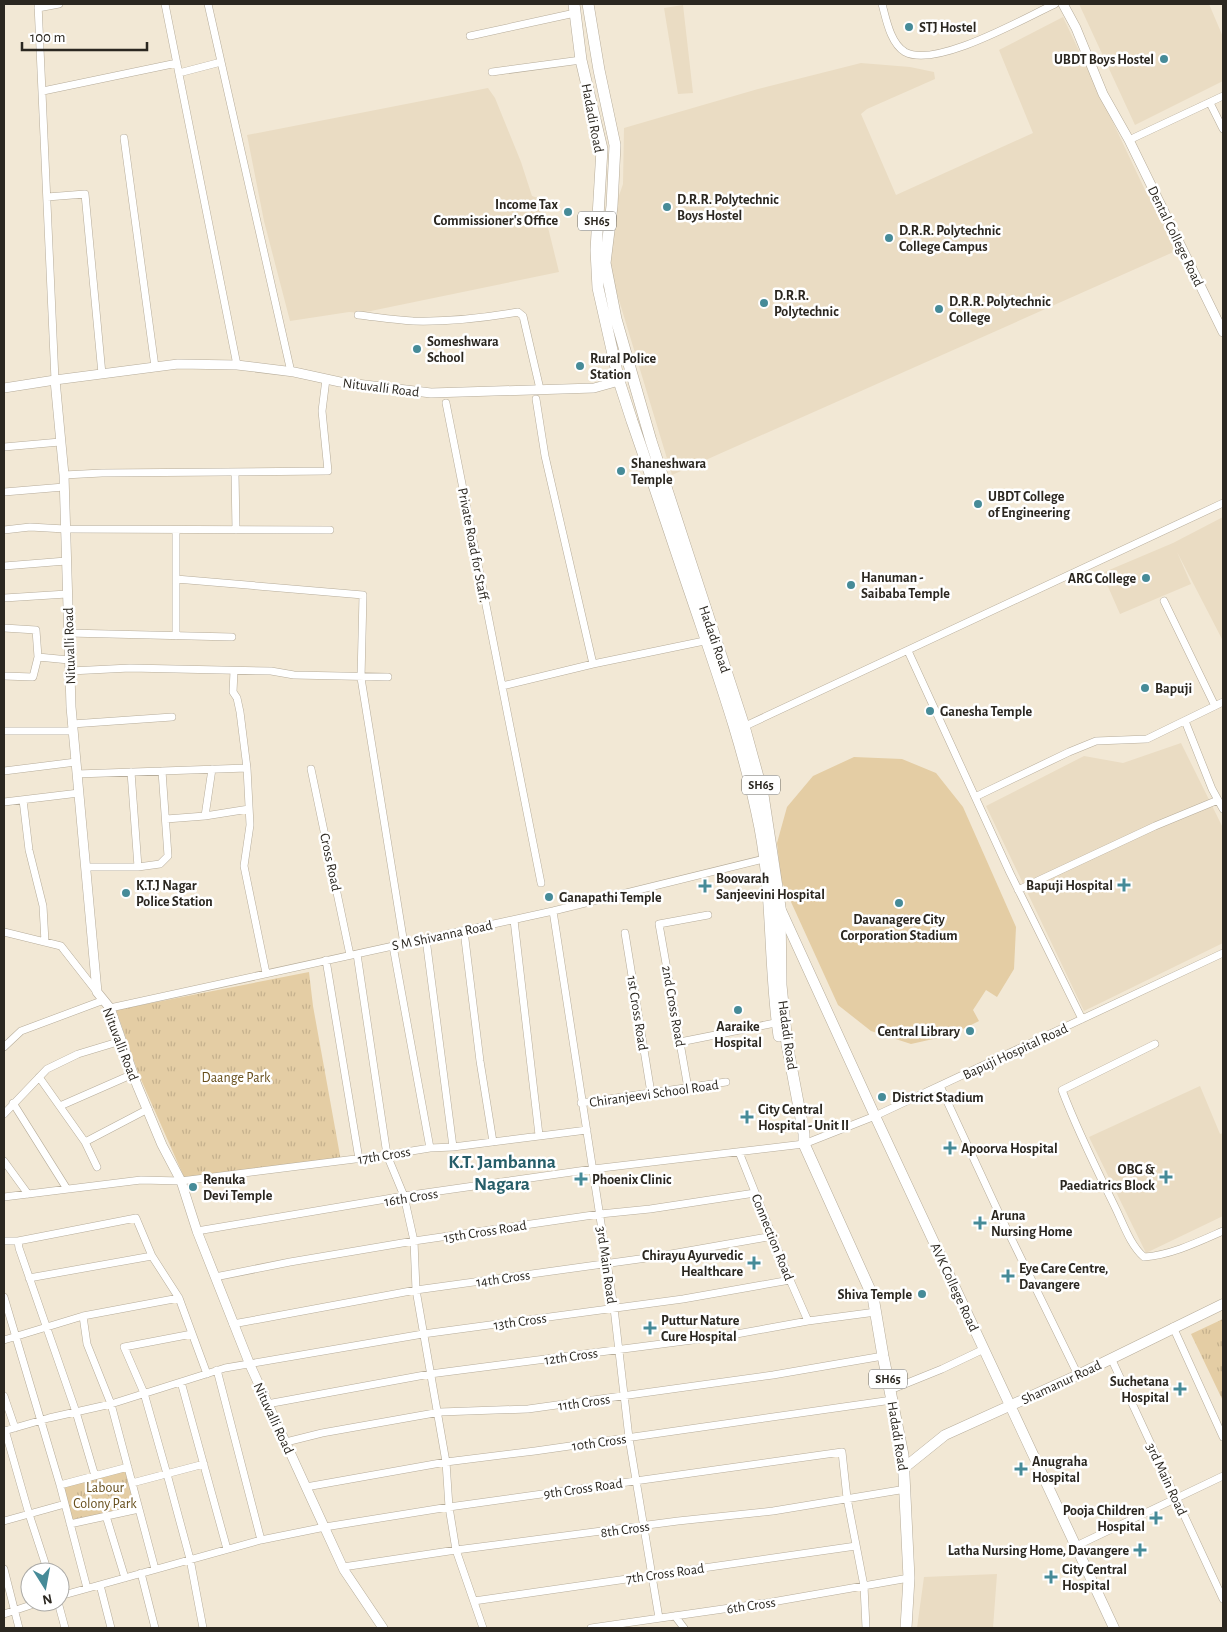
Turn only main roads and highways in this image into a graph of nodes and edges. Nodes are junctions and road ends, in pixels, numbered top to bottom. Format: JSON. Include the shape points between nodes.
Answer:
{"nodes":[{"id":1,"x":588,"y":4,"type":"edge"},
{"id":2,"x":574,"y":8,"type":"edge"},
{"id":3,"x":710,"y":640,"type":"junction"},
{"id":4,"x":769,"y":858,"type":"junction"},
{"id":5,"x":780,"y":907,"type":"junction"},
{"id":6,"x":776,"y":941,"type":"junction"},
{"id":7,"x":797,"y":946,"type":"junction"},
{"id":8,"x":1223,"y":1304,"type":"edge"},
{"id":9,"x":1010,"y":1406,"type":"junction"},
{"id":10,"x":904,"y":1468,"type":"junction"},
{"id":11,"x":906,"y":1628,"type":"edge"},
{"id":12,"x":1114,"y":1628,"type":"edge"}],
"edges":[{"from":1,"to":3,"type":"main road","name":"Hadadi Road","number":"SH65","via":[[615,145],[605,263],[616,319]]},
{"from":2,"to":3,"type":"main road","name":"Hadadi Road","number":"SH65","via":[[581,60],[602,149],[596,250],[598,288],[619,381]]},
{"from":3,"to":4,"type":"main road","name":"Hadadi Road","number":"SH65","via":[[763,795]]},
{"from":4,"to":5,"type":"main road","name":"Hadadi Road","number":"SH65"},
{"from":4,"to":6,"type":"main road"},
{"from":5,"to":6,"type":"main road","name":"Hadadi Road","number":"SH65"},
{"from":5,"to":7,"type":"main road","name":"AVK College Road"},
{"from":6,"to":7,"type":"main road"},
{"from":6,"to":10,"type":"main road","name":"Hadadi Road","number":"SH65","via":[[781,1022],[804,1144],[873,1297]]},
{"from":7,"to":9,"type":"main road","name":"AVK College Road"},
{"from":8,"to":9,"type":"main road","name":"Shamanur Road"},
{"from":9,"to":10,"type":"main road","name":"Shamanur Road","via":[[945,1434]]},
{"from":9,"to":12,"type":"main road","name":"AVK College Road"},
{"from":10,"to":11,"type":"main road","name":"Hadadi Road","number":"SH65","via":[[909,1578]]}]}
